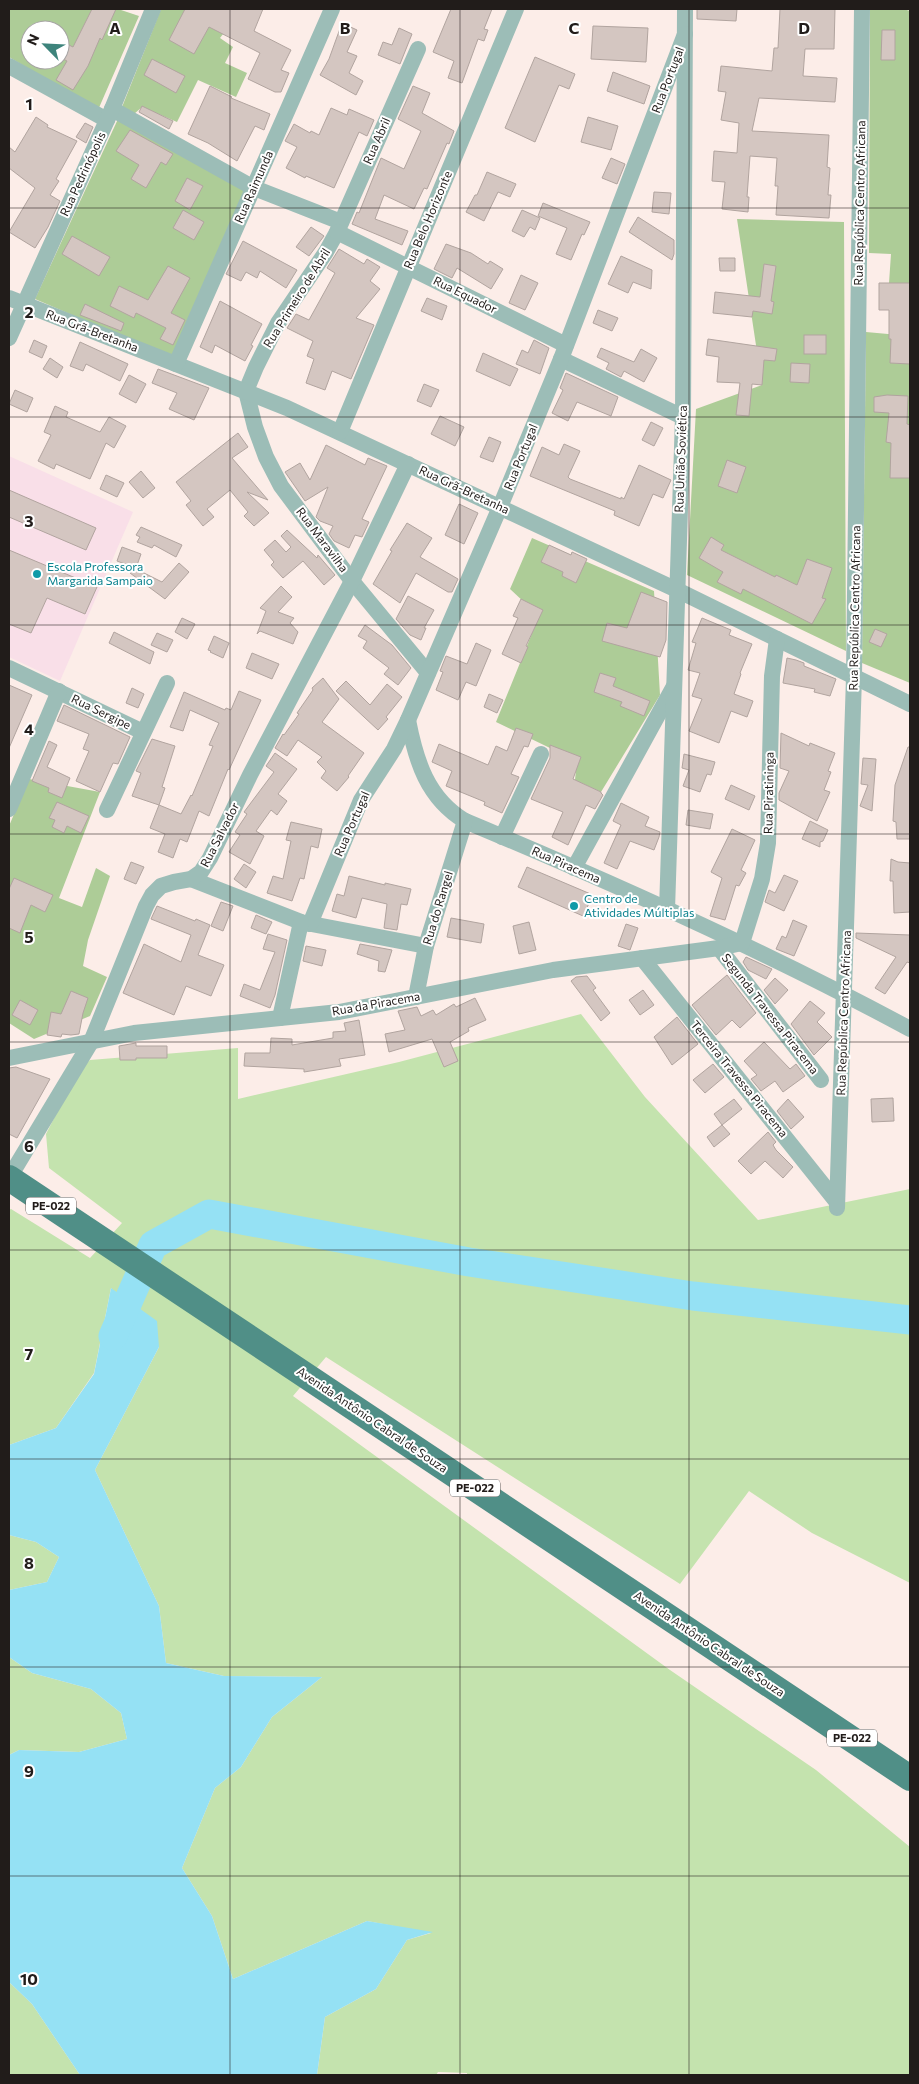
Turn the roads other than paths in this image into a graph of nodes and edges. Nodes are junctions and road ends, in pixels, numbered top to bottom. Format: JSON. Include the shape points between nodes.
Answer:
{"nodes":[{"id":1,"x":153,"y":9,"type":"edge"},
{"id":2,"x":332,"y":9,"type":"edge"},
{"id":3,"x":516,"y":9,"type":"edge"},
{"id":4,"x":685,"y":9,"type":"edge"},
{"id":5,"x":862,"y":9,"type":"edge"},
{"id":6,"x":685,"y":34,"type":"junction"},
{"id":7,"x":418,"y":49,"type":"dead end"},
{"id":8,"x":10,"y":69,"type":"edge"},
{"id":9,"x":110,"y":115,"type":"junction"},
{"id":10,"x":254,"y":188,"type":"junction"},
{"id":11,"x":339,"y":227,"type":"junction"},
{"id":12,"x":408,"y":268,"type":"junction"},
{"id":13,"x":16,"y":301,"type":"edge"},
{"id":14,"x":9,"y":338,"type":"edge"},
{"id":15,"x":564,"y":352,"type":"junction"},
{"id":16,"x":176,"y":364,"type":"junction"},
{"id":17,"x":246,"y":391,"type":"junction"},
{"id":18,"x":683,"y":416,"type":"junction"},
{"id":19,"x":340,"y":432,"type":"junction"},
{"id":20,"x":408,"y":464,"type":"junction"},
{"id":21,"x":500,"y":507,"type":"junction"},
{"id":22,"x":352,"y":581,"type":"junction"},
{"id":23,"x":677,"y":590,"type":"junction"},
{"id":24,"x":777,"y":639,"type":"junction"},
{"id":25,"x":9,"y":668,"type":"edge"},
{"id":26,"x":428,"y":673,"type":"junction"},
{"id":27,"x":854,"y":677,"type":"junction"},
{"id":28,"x":167,"y":683,"type":"dead end"},
{"id":29,"x":676,"y":683,"type":"junction"},
{"id":30,"x":59,"y":691,"type":"junction"},
{"id":31,"x":910,"y":704,"type":"edge"},
{"id":32,"x":408,"y":720,"type":"junction"},
{"id":33,"x":143,"y":732,"type":"junction"},
{"id":34,"x":541,"y":754,"type":"dead end"},
{"id":35,"x":9,"y":809,"type":"edge"},
{"id":36,"x":107,"y":810,"type":"dead end"},
{"id":37,"x":465,"y":821,"type":"junction"},
{"id":38,"x":502,"y":837,"type":"junction"},
{"id":39,"x":574,"y":868,"type":"junction"},
{"id":40,"x":191,"y":879,"type":"junction"},
{"id":41,"x":667,"y":910,"type":"junction"},
{"id":42,"x":305,"y":923,"type":"junction"},
{"id":43,"x":742,"y":943,"type":"junction"},
{"id":44,"x":426,"y":946,"type":"junction"},
{"id":45,"x":718,"y":948,"type":"junction"},
{"id":46,"x":642,"y":958,"type":"junction"},
{"id":47,"x":845,"y":994,"type":"junction"},
{"id":48,"x":416,"y":997,"type":"junction"},
{"id":49,"x":280,"y":1018,"type":"junction"},
{"id":50,"x":910,"y":1029,"type":"edge"},
{"id":51,"x":92,"y":1042,"type":"junction"},
{"id":52,"x":9,"y":1058,"type":"edge"},
{"id":53,"x":821,"y":1080,"type":"dead end"},
{"id":54,"x":9,"y":1178,"type":"edge"},
{"id":55,"x":837,"y":1204,"type":"joint"},
{"id":56,"x":910,"y":1778,"type":"edge"}],
"edges":[{"from":1,"to":9,"type":"street","name":"Rua Pedrinópolis"},
{"from":2,"to":10,"type":"street","name":"Rua Raimunda"},
{"from":3,"to":12,"type":"street","name":"Rua Belo Horizonte"},
{"from":4,"to":6,"type":"street","name":"Rua União Soviética"},
{"from":5,"to":27,"type":"street","name":"Rua República Centro Africana"},
{"from":6,"to":15,"type":"street","name":"Rua Portugal"},
{"from":6,"to":18,"type":"street","name":"Rua União Soviética"},
{"from":7,"to":11,"type":"street","name":"Rua Abril"},
{"from":8,"to":9,"type":"street","name":"Rua Equador"},
{"from":9,"to":10,"type":"street","name":"Rua Equador"},
{"from":9,"to":13,"type":"street","name":"Rua Pedrinópolis"},
{"from":10,"to":11,"type":"street","name":"Rua Equador"},
{"from":10,"to":16,"type":"street","name":"Rua Raimunda"},
{"from":11,"to":12,"type":"street","name":"Rua Equador"},
{"from":11,"to":17,"type":"street","name":"Rua Primeiro de Abril","via":[[278,323]]},
{"from":12,"to":15,"type":"street","name":"Rua Equador"},
{"from":12,"to":19,"type":"street","name":"Rua Belo Horizonte"},
{"from":13,"to":14,"type":"street","name":"Rua Pedrinópolis"},
{"from":13,"to":16,"type":"street","name":"Rua Grã-Bretanha"},
{"from":15,"to":18,"type":"street","name":"Rua Equador"},
{"from":15,"to":21,"type":"street","name":"Rua Portugal"},
{"from":16,"to":17,"type":"street","name":"Rua Grã-Bretanha"},
{"from":17,"to":19,"type":"street","name":"Rua Grã-Bretanha"},
{"from":17,"to":22,"type":"street","name":"Rua Maravilha","via":[[266,457],[282,486]]},
{"from":18,"to":23,"type":"street","name":"Rua União Soviética"},
{"from":19,"to":20,"type":"street","name":"Rua Grã-Bretanha"},
{"from":20,"to":21,"type":"street","name":"Rua Grã-Bretanha"},
{"from":20,"to":22,"type":"street","name":"Rua Salvador"},
{"from":21,"to":23,"type":"street","name":"Rua Grã-Bretanha"},
{"from":21,"to":26,"type":"street","name":"Rua Portugal"},
{"from":22,"to":26,"type":"street","name":"Rua Maravilha"},
{"from":22,"to":40,"type":"street","name":"Rua Salvador","via":[[250,774],[210,858],[201,872]]},
{"from":23,"to":24,"type":"street","name":"Rua Grã-Bretanha"},
{"from":23,"to":29,"type":"street","name":"Rua União Soviética"},
{"from":24,"to":27,"type":"street","name":"Rua Grã-Bretanha"},
{"from":24,"to":43,"type":"street","name":"Rua Piratininga","via":[[772,676],[768,843],[762,879]]},
{"from":25,"to":30,"type":"street","name":"Rua Sergipe"},
{"from":26,"to":32,"type":"street","name":"Rua Portugal"},
{"from":27,"to":31,"type":"street","name":"Rua Grã-Bretanha"},
{"from":27,"to":47,"type":"street","name":"Rua República Centro Africana"},
{"from":28,"to":33,"type":"street","name":"Rua Sergipe"},
{"from":29,"to":39,"type":"street"},
{"from":29,"to":41,"type":"street","name":"Rua União Soviética"},
{"from":30,"to":33,"type":"street","name":"Rua Sergipe"},
{"from":30,"to":35,"type":"street"},
{"from":32,"to":37,"type":"street","name":"Rua Piracema","via":[[416,752],[437,799]]},
{"from":32,"to":42,"type":"street","name":"Rua Portugal","via":[[360,800]]},
{"from":33,"to":36,"type":"street","name":"Rua Sergipe"},
{"from":34,"to":38,"type":"street"},
{"from":37,"to":38,"type":"street","name":"Rua Piracema"},
{"from":37,"to":44,"type":"street","name":"Rua do Rangel"},
{"from":38,"to":39,"type":"street","name":"Rua Piracema"},
{"from":39,"to":41,"type":"street","name":"Rua Piracema"},
{"from":40,"to":42,"type":"street"},
{"from":40,"to":51,"type":"street","name":"Rua Salvador","via":[[161,886],[152,895]]},
{"from":41,"to":43,"type":"street","name":"Rua Piracema"},
{"from":42,"to":44,"type":"street"},
{"from":42,"to":49,"type":"street","name":"Rua Portugal"},
{"from":43,"to":45,"type":"street","name":"Rua da Piracema"},
{"from":43,"to":47,"type":"street","name":"Rua Piracema"},
{"from":44,"to":48,"type":"street","name":"Rua do Rangel"},
{"from":45,"to":46,"type":"street","name":"Rua da Piracema"},
{"from":45,"to":53,"type":"street","name":"Segunda Travessa Piracema"},
{"from":46,"to":48,"type":"street","name":"Rua da Piracema","via":[[553,970]]},
{"from":46,"to":55,"type":"street","name":"Terceira Travessa Piracema"},
{"from":47,"to":50,"type":"street","name":"Rua Piracema"},
{"from":47,"to":55,"type":"street","name":"Rua República Centro Africana"},
{"from":48,"to":49,"type":"street","name":"Rua da Piracema","via":[[339,1012]]},
{"from":49,"to":51,"type":"street","name":"Rua da Piracema","via":[[134,1034]]},
{"from":51,"to":52,"type":"street","name":"Rua da Piracema"},
{"from":51,"to":54,"type":"street","name":"Rua Salvador"},
{"from":54,"to":56,"type":"main road","name":"Avenida Antônio Cabral de Souza","number":"PE-022"}]}
